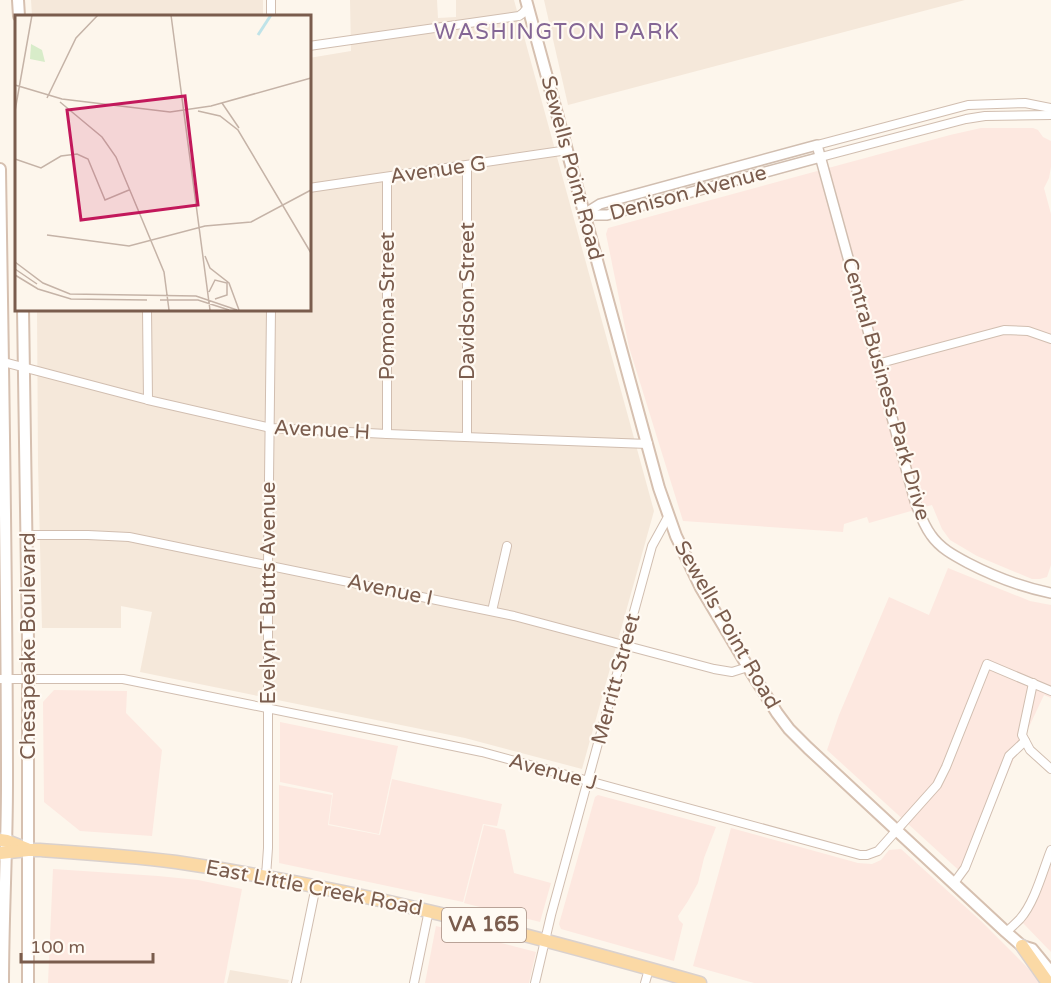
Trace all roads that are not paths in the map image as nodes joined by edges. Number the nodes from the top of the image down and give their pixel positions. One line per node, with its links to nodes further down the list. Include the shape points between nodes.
1 (527, 4): 2 (street, via 519,16); 6 (main road, Sewells Point Road)
2 (310, 46)
3 (1051, 108): 5 (street, Denison Avenue, via 1025,103 968,105)
4 (1051, 115): 7 (street, Denison Avenue, via 966,119)
5 (817, 145): 7 (street, Central Business Park Drive); 12 (street, Denison Avenue, via 600,204)
6 (567, 150): 8 (street, Avenue G); 12 (main road, Sewells Point Road)
7 (821, 157): 12 (street, Denison Avenue, via 607,215); 18 (street, Central Business Park Drive)
8 (467, 166): 10 (street, Avenue G); 23 (street, Davidson Street)
9 (0, 169): 17 (main road, Chesapeake Boulevard)
10 (387, 177): 11 (street, Avenue G); 22 (street, Pomona Street)
11 (310, 188)
12 (585, 215): 24 (main road, Sewells Point Road)
13 (23, 310): 19 (main road, Chesapeake Boulevard)
14 (147, 310): 20 (street)
15 (272, 310): 21 (street, Evelyn T Butts Avenue)
16 (1051, 339): 18 (street, via 1028,331 1004,330)
17 (2, 362): 19 (street, Avenue H); 33 (main road, Chesapeake Boulevard)
18 (877, 364): 29 (street, Central Business Park Drive, via 915,501 932,537 984,572 1028,589)
19 (24, 368): 20 (street, Avenue H); 26 (main road, Chesapeake Boulevard)
20 (148, 400): 21 (street, Avenue H)
21 (271, 428): 22 (street, Avenue H); 28 (street, Evelyn T Butts Avenue)
22 (387, 434): 23 (street, Avenue H)
23 (468, 437): 24 (street, Avenue H)
24 (648, 444): 25 (main road, Sewells Point Road)
25 (669, 517): 31 (street, Merritt Street, via 652,546); 32 (main road, Sewells Point Road, via 701,588)
26 (27, 535): 28 (street, Avenue I, via 129,537); 34 (main road, Chesapeake Boulevard)
27 (507, 546): 30 (street)
28 (268, 565): 30 (street, Avenue I); 37 (street, Evelyn T Butts Avenue)
29 (1051, 593)
30 (492, 611): 31 (street, Avenue I)
31 (625, 645): 32 (street, Avenue I, via 732,672); 40 (street, Merritt Street)
32 (748, 668): 41 (main road, Sewells Point Road, via 789,729)
33 (4, 679): 34 (street, Avenue J); 42 (main road, Chesapeake Boulevard)
34 (28, 679): 37 (street, Avenue J, via 123,679); 43 (main road, Chesapeake Boulevard)
35 (1033, 683): 36 (street); 38 (street); 41 (street, Avenue J, via 987,664 937,785)
36 (1051, 691)
37 (267, 708): 40 (street, Avenue J, via 482,752); 45 (street, Evelyn T Butts Avenue)
38 (1025, 741): 39 (street); 46 (street, via 1009,756 965,868)
39 (1051, 769)
40 (588, 781): 41 (street, Avenue J, via 860,855 878,851); 50 (street, Merritt Street)
41 (897, 830): 46 (main road, Sewells Point Road)
42 (3, 847): 43 (main road, East Little Creek Road / VA 165); 54 (main road, Chesapeake Boulevard)
43 (28, 849): 45 (main road, East Little Creek Road / VA 165, via 154,859); 55 (main road, Chesapeake Boulevard)
44 (1051, 850): 49 (street, via 1022,918)
45 (266, 876): 47 (main road, East Little Creek Road / VA 165)
46 (954, 883): 49 (main road, Sewells Point Road)
47 (316, 886): 48 (main road, East Little Creek Road / VA 165); 56 (street)
48 (429, 910): 50 (main road, East Little Creek Road / VA 165); 57 (street)
49 (1006, 932): 51 (main road, Sewells Point Road)
50 (545, 940): 52 (main road, East Little Creek Road / VA 165); 58 (street, Merritt Street)
51 (1022, 946): 53 (main road, Sewells Point Road, via 1032,949); 61 (main road)
52 (649, 969): 59 (street); 60 (main road, East Little Creek Road / VA 165)
53 (1051, 972)
54 (3, 983)
55 (28, 983)
56 (296, 983)
57 (414, 983)
58 (535, 983)
59 (645, 983)
60 (700, 983)
61 (1048, 983)

